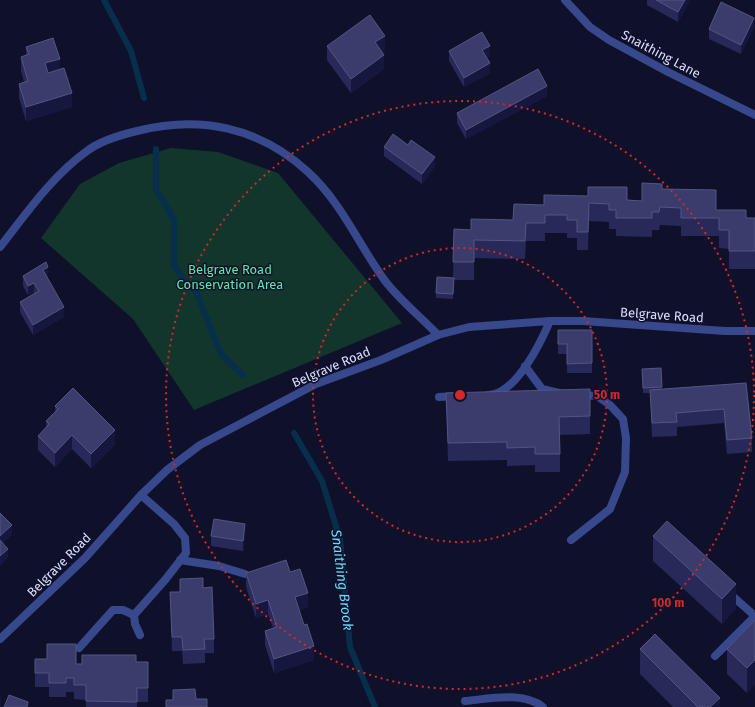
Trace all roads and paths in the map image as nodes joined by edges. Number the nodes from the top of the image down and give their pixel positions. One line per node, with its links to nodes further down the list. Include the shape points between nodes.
1 (565, 0): 2 (street, Snaithing Lane, via 590,27 609,40)
2 (755, 115)
3 (0, 247): 6 (street, via 67,167 88,150 122,134 162,124 222,126 278,149 308,172 331,197 383,279)
4 (550, 321): 5 (street, Belgrave Road); 6 (street, Belgrave Road, via 469,327); 7 (street, via 539,345)
5 (755, 331)
6 (438, 334): 11 (street, Belgrave Road, via 381,360 316,384 246,420 200,445 167,470)
7 (525, 366): 8 (street, via 512,383 495,395); 12 (street, via 542,389 597,396 610,404 623,419 626,438 625,472 610,509)
8 (481, 395)
9 (467, 396): 10 (street)
10 (439, 397)
11 (141, 495): 13 (street, via 186,538 186,553); 19 (street, Belgrave Road, via 85,558)
12 (571, 540)
13 (180, 560): 14 (street, via 218,566); 16 (street)
14 (245, 574)
15 (720, 584): 17 (street)
16 (134, 615): 18 (street); 20 (street, via 122,610 113,610)
17 (755, 616): 21 (street)
18 (140, 635)
19 (0, 639)
20 (79, 648)
21 (715, 656)
22 (465, 701): 23 (street, via 502,698 529,700)
23 (543, 707)

